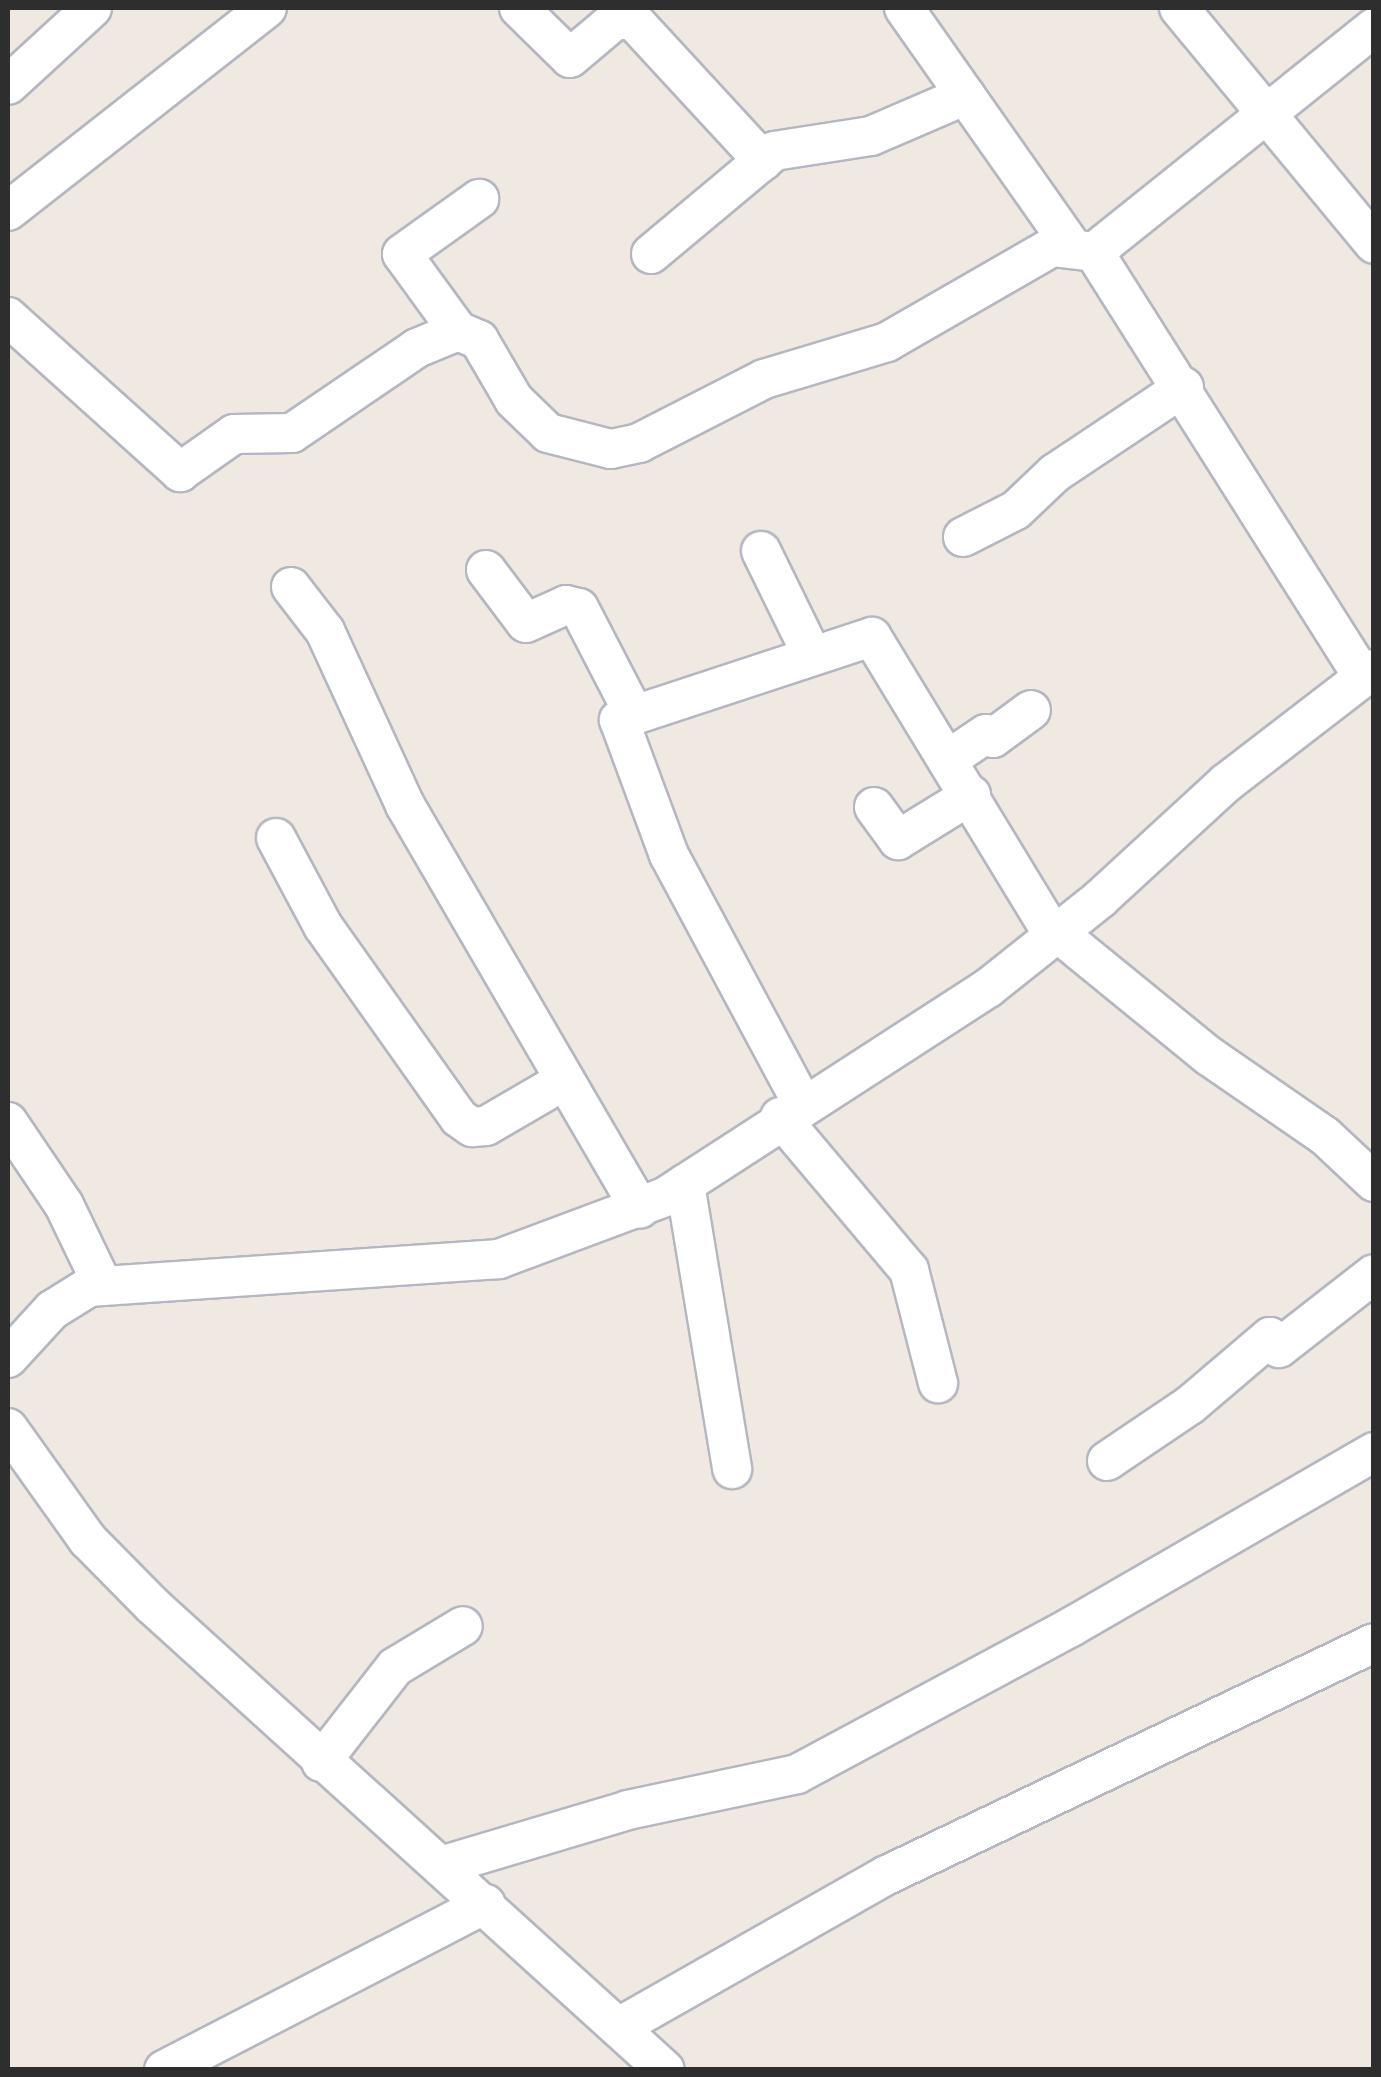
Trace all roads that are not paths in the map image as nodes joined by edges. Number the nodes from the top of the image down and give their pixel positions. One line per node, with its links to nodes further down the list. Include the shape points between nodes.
1 (92, 8): 7 (street)
2 (267, 8): 12 (street)
3 (518, 8): 10 (street, via 570,58 623,15 633,20)
4 (904, 8): 8 (street)
5 (1179, 8): 9 (street)
6 (1374, 28): 9 (street)
7 (8, 85)
8 (966, 95): 10 (street, via 871,136 826,147 786,145); 14 (street)
9 (1265, 116): 13 (street); 14 (street)
10 (763, 160): 15 (street)
11 (479, 199): 17 (street, via 402,254)
12 (8, 212)
13 (1374, 244)
14 (1083, 250): 17 (street, via 1042,251 887,342 764,379 624,448 595,449 548,434 514,400 479,340); 18 (street)
15 (652, 254)
16 (8, 317): 17 (street, via 180,472 234,434 292,433 417,348)
17 (458, 332)
18 (1184, 386): 19 (street, via 1055,473 1016,510); 24 (street)
19 (962, 537)
20 (761, 551): 23 (street)
21 (486, 570): 26 (street, via 526,623 566,605 579,608)
22 (291, 587): 32 (street, via 325,631 405,805)
23 (812, 655): 26 (street); 27 (street, via 860,638 876,640)
24 (1368, 673): 31 (street, via 1226,783)
25 (1031, 710): 27 (street)
26 (634, 714): 33 (street, via 619,720 670,855)
27 (947, 760): 28 (street)
28 (971, 795): 29 (street, via 898,840); 31 (street)
29 (874, 808)
30 (276, 838): 32 (street, via 323,926 459,1118 486,1126)
31 (1056, 934): 33 (street, via 916,1037); 35 (street, via 1209,1056 1326,1136)
32 (565, 1080): 37 (street)
33 (791, 1110): 36 (street); 41 (street, via 909,1270)
34 (8, 1122): 39 (street, via 64,1204)
35 (1374, 1182)
36 (685, 1184): 37 (street); 45 (street)
37 (640, 1208): 39 (street, via 498,1259)
38 (1374, 1274): 44 (street, via 1280,1348 1270,1337 1190,1405)
39 (104, 1286): 40 (street, via 70,1297)
40 (8, 1358)
41 (938, 1383)
42 (8, 1428): 48 (street, via 116,1569)
43 (1374, 1452): 49 (street, via 1071,1627 797,1774 628,1810)
44 (1108, 1461)
45 (732, 1470)
46 (463, 1626): 48 (street, via 395,1668)
47 (1374, 1644): 51 (street, via 887,1875)
48 (321, 1762): 49 (street)
49 (444, 1865): 50 (street)
50 (486, 1904): 51 (street); 52 (street)
51 (619, 2027): 53 (street)
52 (164, 2070)
53 (664, 2070)

